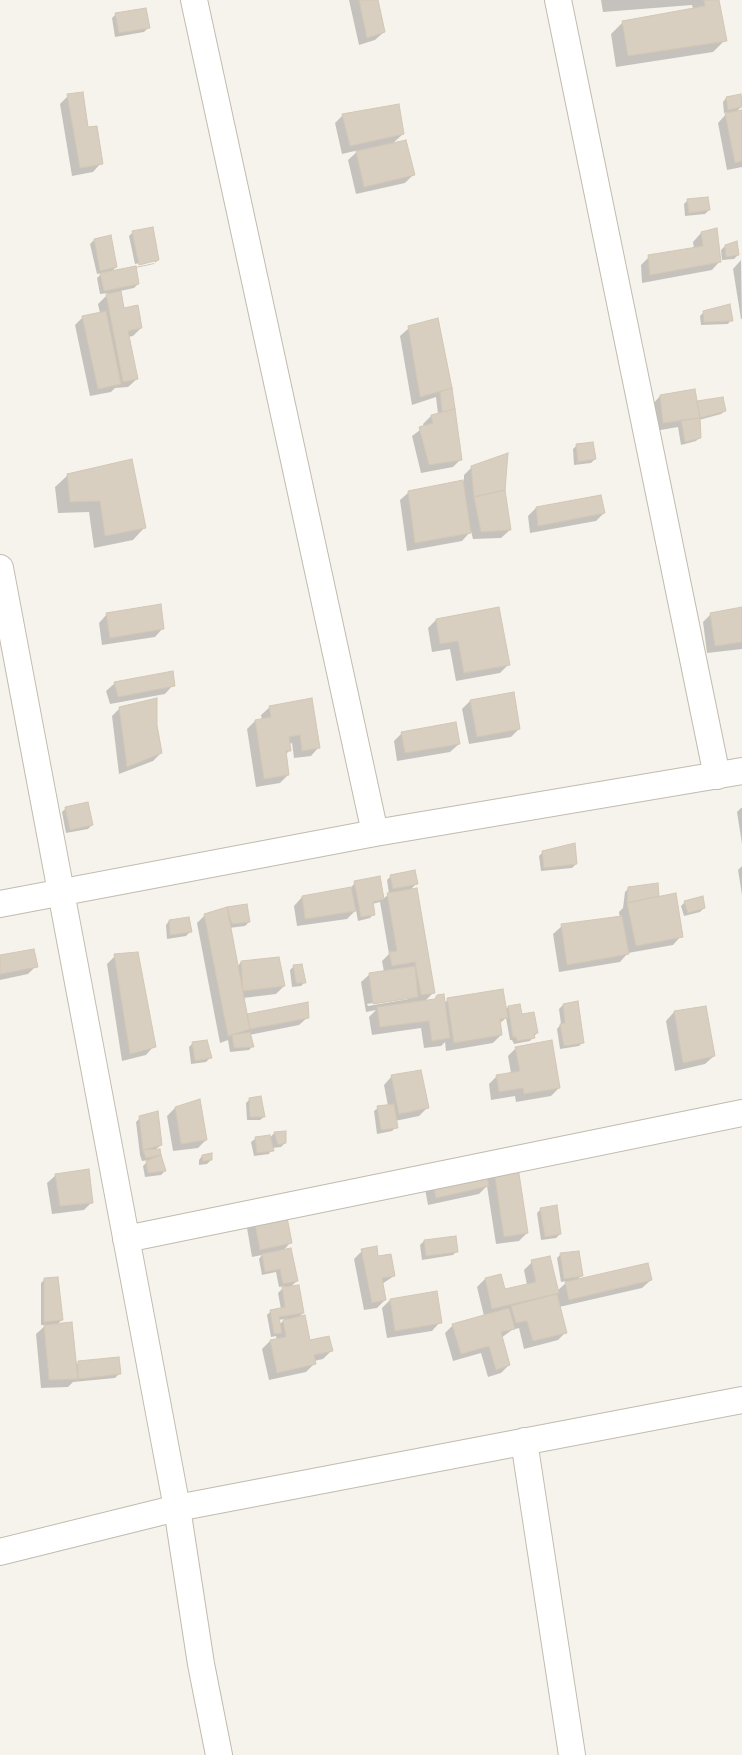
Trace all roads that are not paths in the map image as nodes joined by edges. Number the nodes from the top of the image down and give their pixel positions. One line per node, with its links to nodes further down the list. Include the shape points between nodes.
1 (194, 0): 5 (street)
2 (558, 0): 4 (street)
3 (0, 568): 6 (street)
4 (730, 774): 5 (street)
5 (375, 833): 6 (street)
6 (61, 892): 7 (street); 9 (street)
7 (0, 904)
8 (742, 1113): 9 (street)
9 (126, 1239): 12 (street)
10 (742, 1400): 11 (street)
11 (524, 1441): 12 (street); 15 (street)
12 (177, 1508): 13 (street); 14 (street)
13 (0, 1552)
14 (219, 1755)
15 (572, 1755)

